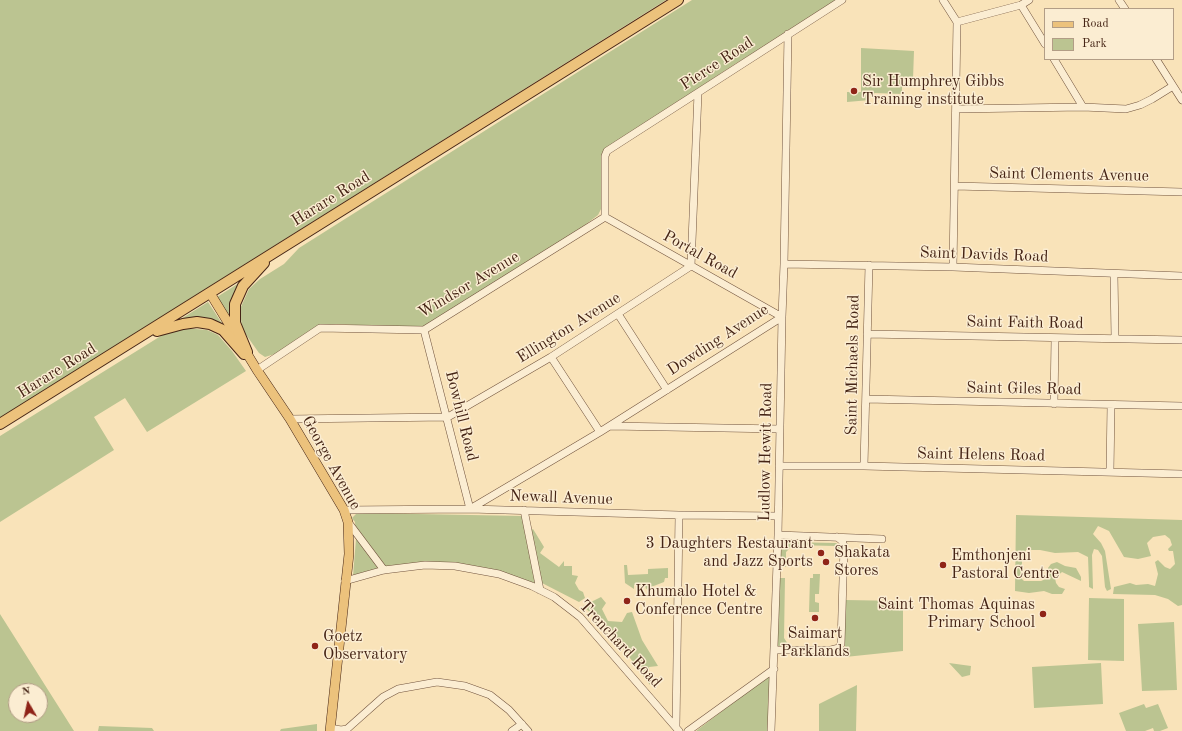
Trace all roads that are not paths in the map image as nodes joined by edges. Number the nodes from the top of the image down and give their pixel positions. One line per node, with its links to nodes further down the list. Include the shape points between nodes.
1 (678, 0): 19 (highway, Harare Road)
2 (842, 0): 7 (street, Pierce Road)
3 (943, 0): 6 (street)
4 (1029, 0): 5 (street)
5 (1021, 5): 6 (street); 8 (street)
6 (957, 22): 15 (street)
7 (788, 34): 12 (street, Pierce Road); 20 (street, Dowding Avenue)
8 (1044, 42)
9 (1055, 60): 14 (street)
10 (1157, 60): 11 (street)
11 (1173, 86): 13 (street); 14 (street, via 1152,100 1133,108)
12 (698, 93): 18 (street, Pierce Road, via 607,151); 22 (street)
13 (1182, 100)
14 (1083, 107): 15 (street)
15 (956, 109): 16 (street)
16 (955, 186): 17 (street, Saint Clements Avenue); 23 (street)
17 (1182, 192)
18 (605, 217): 22 (street, Portal Road); 29 (street, Windsor Avenue)
19 (274, 252): 26 (highway, Harare Road); 35 (highway, via 243,286 235,304 234,323)
20 (784, 264): 21 (street, Saint Davids Road); 28 (street, Dowding Avenue)
21 (869, 265): 23 (street, Saint Davids Road); 30 (street, Saint Michaels Road)
22 (691, 266): 27 (street, Ellington Avenue); 28 (street, Portal Road)
23 (953, 267): 24 (street, Saint Davids Road)
24 (1114, 274): 25 (street, Saint Davids Road); 32 (street)
25 (1182, 276)
26 (208, 295): 31 (highway, Harare Road); 35 (main road, George Avenue)
27 (618, 314): 36 (street, Ellington Avenue); 38 (street)
28 (782, 317): 38 (street, Dowding Avenue); 47 (street, Ludlow Hewit Road)
29 (424, 330): 37 (street, Windsor Avenue, via 320,328); 43 (street, Bowhill Road)
30 (867, 334): 33 (street, Saint Faith Road); 39 (street, Saint Michaels Road)
31 (140, 337): 35 (highway, via 197,322 223,330); 45 (highway, Harare Road)
32 (1115, 338): 33 (street, Saint Faith Road); 34 (street, Saint Faith Road)
33 (1055, 339): 40 (street)
34 (1182, 340)
35 (245, 353): 37 (main road, George Avenue)
36 (551, 357): 43 (street, Ellington Avenue); 48 (street)
37 (255, 367): 44 (main road, George Avenue)
38 (667, 390): 46 (street, Dowding Avenue)
39 (866, 399): 40 (street, Saint Giles Road); 50 (street, Saint Michaels Road)
40 (1054, 404): 41 (street, Saint Giles Road)
41 (1111, 405): 42 (street, Saint Giles Road); 51 (street)
42 (1182, 406)
43 (448, 417): 44 (street, Ellington Avenue); 53 (street, Bowhill Road)
44 (290, 419): 54 (main road, George Avenue)
45 (0, 424)
46 (609, 426): 47 (street); 48 (street, Dowding Avenue)
47 (780, 429): 49 (street, Ludlow Hewit Road)
48 (600, 432): 53 (street, Dowding Avenue)
49 (779, 466): 50 (street, Saint Helens Road); 57 (street, Ludlow Hewit Road)
50 (864, 466): 51 (street, Saint Helens Road)
51 (1110, 472): 52 (street, Saint Helens Road)
52 (1182, 474)
53 (470, 509): 54 (street, Newall Avenue); 55 (street, Newall Avenue)
54 (344, 510): 58 (main road, George Avenue)
55 (524, 510): 56 (street, Newall Avenue); 64 (street)
56 (678, 516): 57 (street, Newall Avenue); 68 (street)
57 (778, 516): 59 (street, Ludlow Hewit Road)
58 (348, 522): 62 (street); 63 (main road, George Avenue, via 349,554)
59 (778, 535): 60 (street); 65 (street, Ludlow Hewit Road)
60 (837, 537): 61 (street); 65 (street, via 844,546 841,644 831,650)
61 (882, 539)
62 (384, 570): 63 (street, Trenchard Road); 64 (street, Trenchard Road, via 405,566 455,566 499,574)
63 (345, 581): 69 (main road, George Avenue)
64 (540, 590): 68 (street, Trenchard Road, via 554,597 580,617)
65 (775, 650): 66 (street, Ludlow Hewit Road)
66 (774, 669): 72 (street); 73 (street, Ludlow Hewit Road)
67 (522, 724): 69 (street, via 498,701 480,690 437,682 398,689 383,697 347,729); 70 (street); 71 (street)
68 (677, 729)
69 (330, 730)
70 (512, 731)
71 (528, 731)
72 (688, 731)
73 (771, 731)

